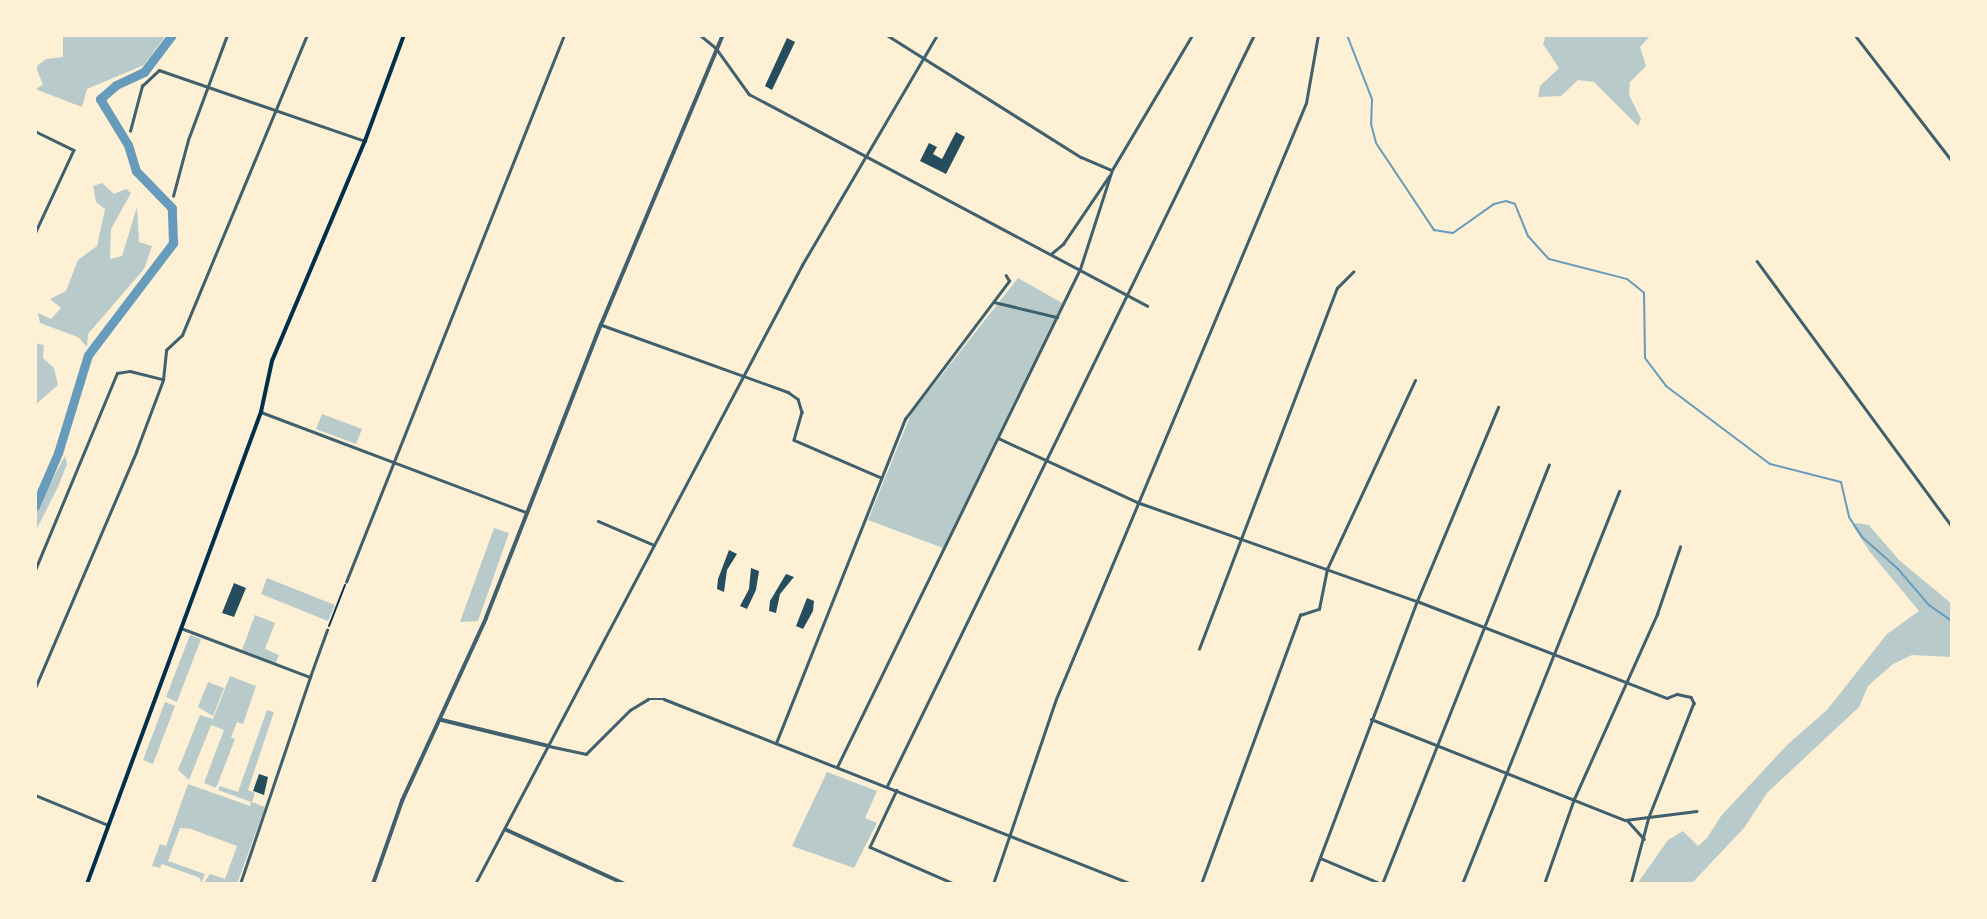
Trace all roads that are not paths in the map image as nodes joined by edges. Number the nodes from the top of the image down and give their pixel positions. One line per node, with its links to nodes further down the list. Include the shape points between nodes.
1 (227, 35): 15 (street)
2 (307, 35): 16 (street)
3 (404, 35): 19 (main road)
4 (564, 35): 42 (street)
5 (700, 35): 13 (street)
6 (723, 35): 13 (street)
7 (887, 35): 14 (street)
8 (937, 35): 14 (street)
9 (1192, 35): 22 (street)
10 (1254, 35): 30 (street)
11 (1318, 35): 46 (street, via 1307,103)
12 (1855, 35): 21 (street)
13 (716, 48): 20 (street, via 748,94); 34 (street)
14 (922, 57): 20 (street); 22 (street, via 1081,157)
15 (208, 88): 16 (street); 18 (street, via 165,72 152,72 142,86); 23 (street)
16 (275, 110): 19 (street); 36 (street, via 181,335 166,350)
17 (35, 131): 24 (street, via 74,150)
18 (130, 131)
19 (365, 141): 39 (main road, via 272,361)
20 (866, 157): 25 (street); 35 (street)
21 (1952, 161)
22 (1112, 170): 25 (street, via 1063,244); 27 (street)
23 (173, 195)
24 (35, 234)
25 (1051, 254): 27 (street)
26 (1757, 261): 49 (street)
27 (1080, 269): 30 (street); 33 (street)
28 (1353, 272): 50 (street, via 1337,288)
29 (1006, 276): 31 (street, via 1009,281)
30 (1125, 294): 32 (street); 41 (street)
31 (994, 302): 33 (street); 44 (street, via 916,400)
32 (1147, 306)
33 (1057, 317): 40 (street)
34 (601, 325): 35 (street); 47 (street)
35 (745, 375): 44 (street, via 798,400 802,412 794,440); 51 (street)
36 (163, 380): 54 (street, via 130,371 117,373); 64 (street)
37 (1415, 380): 53 (street)
38 (1498, 407): 56 (street)
39 (261, 412): 42 (street); 57 (main road)
40 (998, 438): 41 (street); 70 (street)
41 (1044, 460): 46 (street); 72 (street)
42 (395, 462): 47 (street); 55 (street)
43 (1549, 465): 58 (street)
44 (880, 477): 67 (street)
45 (1619, 491): 61 (street)
46 (1137, 502): 50 (street); 81 (street, via 1056,699)
47 (526, 512): 66 (street)
48 (598, 521): 51 (street)
49 (1952, 526)
50 (1240, 540): 53 (street); 60 (street)
51 (654, 545): 68 (street)
52 (1680, 547): 63 (street, via 1657,614)
53 (1327, 569): 56 (street); 92 (street, via 1319,609 1300,615)
54 (35, 570)
55 (346, 582)
56 (1417, 601): 58 (street); 65 (street)
57 (181, 628): 62 (street); 79 (main road)
58 (1484, 628): 61 (street); 69 (street)
59 (327, 630): 62 (street)
60 (1199, 649)
61 (1553, 655): 63 (street); 71 (street)
62 (310, 677): 85 (street)
63 (1624, 681): 75 (street); 77 (street, via 1667,698 1688,695 1694,703)
64 (35, 688)
65 (1371, 719): 69 (street); 83 (street)
66 (442, 720): 68 (street); 86 (street, via 402,802)
67 (776, 743): 68 (street, via 656,698 630,710 586,754); 70 (street)
68 (549, 746): 80 (street)
69 (1438, 748): 71 (street); 94 (street)
70 (837, 767): 72 (street)
71 (1505, 772): 75 (street); 95 (street)
72 (887, 786): 73 (street)
73 (897, 790): 81 (street); 89 (street, via 870,847)
74 (35, 795): 79 (street)
75 (1574, 799): 78 (street); 96 (street)
76 (1696, 811): 77 (street)
77 (1649, 817): 78 (street); 82 (street)
78 (1625, 820): 82 (street, via 1635,824)
79 (108, 825): 84 (main road)
80 (507, 830): 87 (street); 88 (street)
81 (1011, 834): 90 (street); 91 (street)
82 (1644, 839): 97 (street)
83 (1321, 859): 93 (street); 94 (street)
84 (87, 884)
85 (240, 884)
86 (373, 884)
87 (475, 884)
88 (625, 884)
89 (955, 884)
90 (993, 884)
91 (1132, 884)
92 (1200, 884)
93 (1310, 884)
94 (1383, 884)
95 (1462, 884)
96 (1544, 884)
97 (1631, 884)

